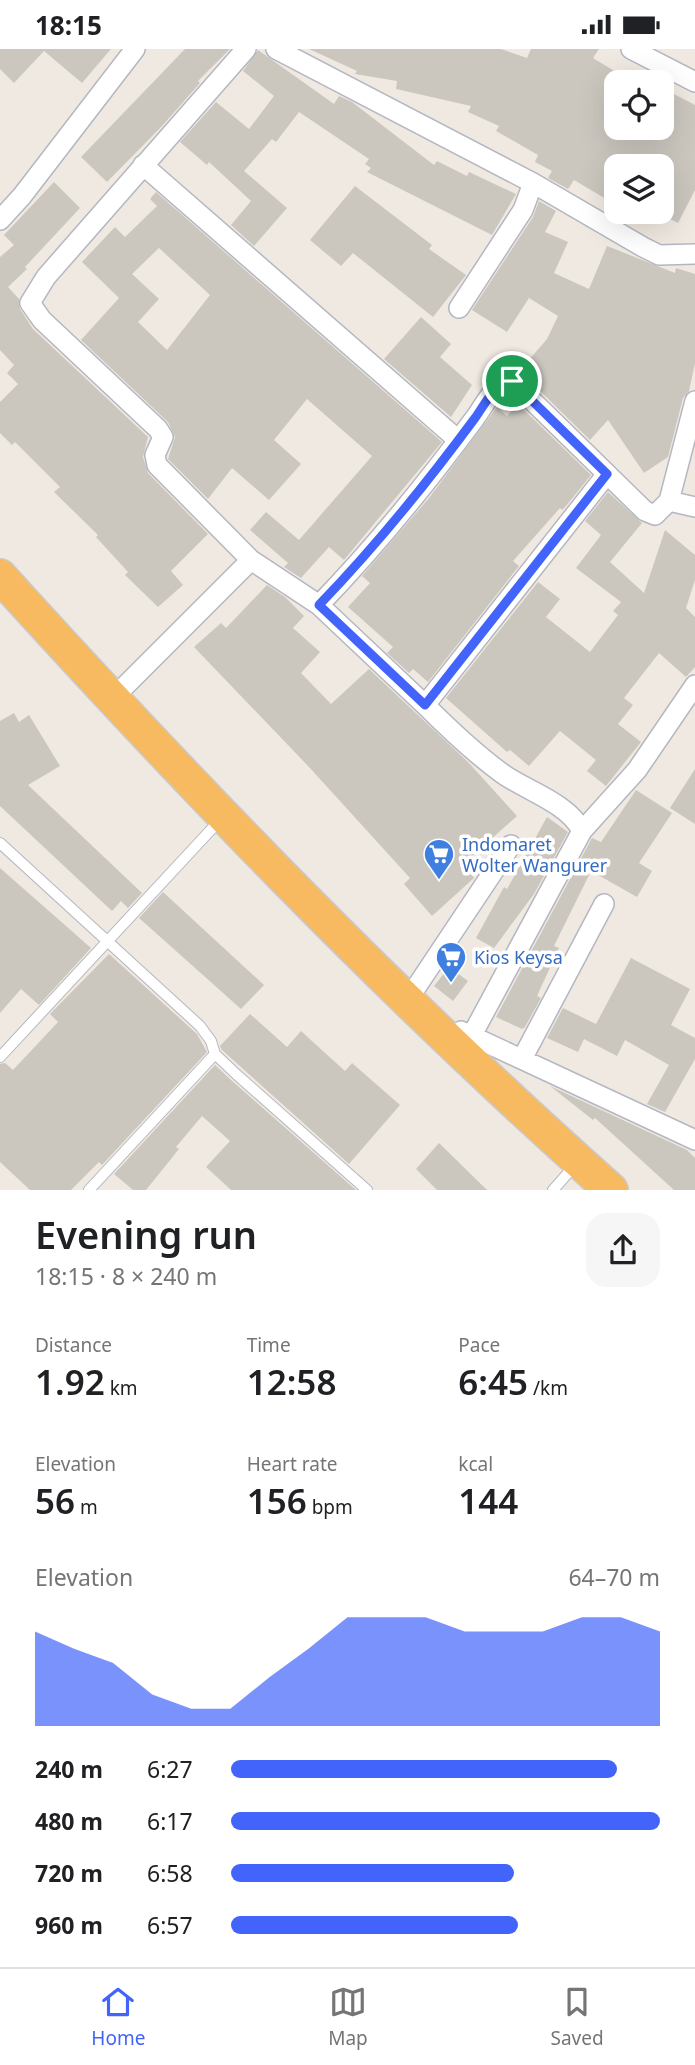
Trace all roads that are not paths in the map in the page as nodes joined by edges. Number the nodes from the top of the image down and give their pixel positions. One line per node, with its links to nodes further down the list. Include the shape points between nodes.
1 (135, 49): 8 (street)
2 (246, 49): 6 (street)
3 (276, 49): 7 (street)
4 (631, 49): 5 (street)
5 (695, 82)
6 (143, 165): 12 (street); 16 (street, via 46,277 30,303 42,320 158,429 163,437 155,455 157,464)
7 (533, 183): 9 (street, via 659,255); 10 (street, via 523,210)
8 (0, 220)
9 (695, 254)
10 (459, 308)
11 (695, 401): 14 (street)
12 (458, 440): 13 (street, via 499,385 512,381); 18 (street)
13 (607, 474): 14 (street, via 650,514 660,512); 21 (street)
14 (668, 501): 15 (street)
15 (695, 507)
16 (251, 560): 18 (street); 20 (street)
17 (0, 576): 20 (highway)
18 (319, 605): 21 (street)
19 (695, 685): 23 (street, via 637,770)
20 (113, 698): 22 (highway)
21 (425, 705): 23 (street, via 459,740 505,776 572,817)
22 (225, 815): 27 (lane); 28 (highway)
23 (582, 831): 29 (street)
24 (0, 843): 27 (lane)
25 (511, 845): 28 (street)
26 (604, 904): 32 (street)
27 (107, 941): 30 (lane, via 200,1026); 31 (lane)
28 (412, 1007): 29 (street); 34 (highway)
29 (472, 1035): 32 (street)
30 (215, 1054): 35 (lane); 36 (lane)
31 (0, 1058)
32 (522, 1059): 33 (street)
33 (695, 1140)
34 (579, 1161): 37 (lane); 38 (highway)
35 (89, 1190)
36 (367, 1190)
37 (553, 1190)
38 (611, 1190)

